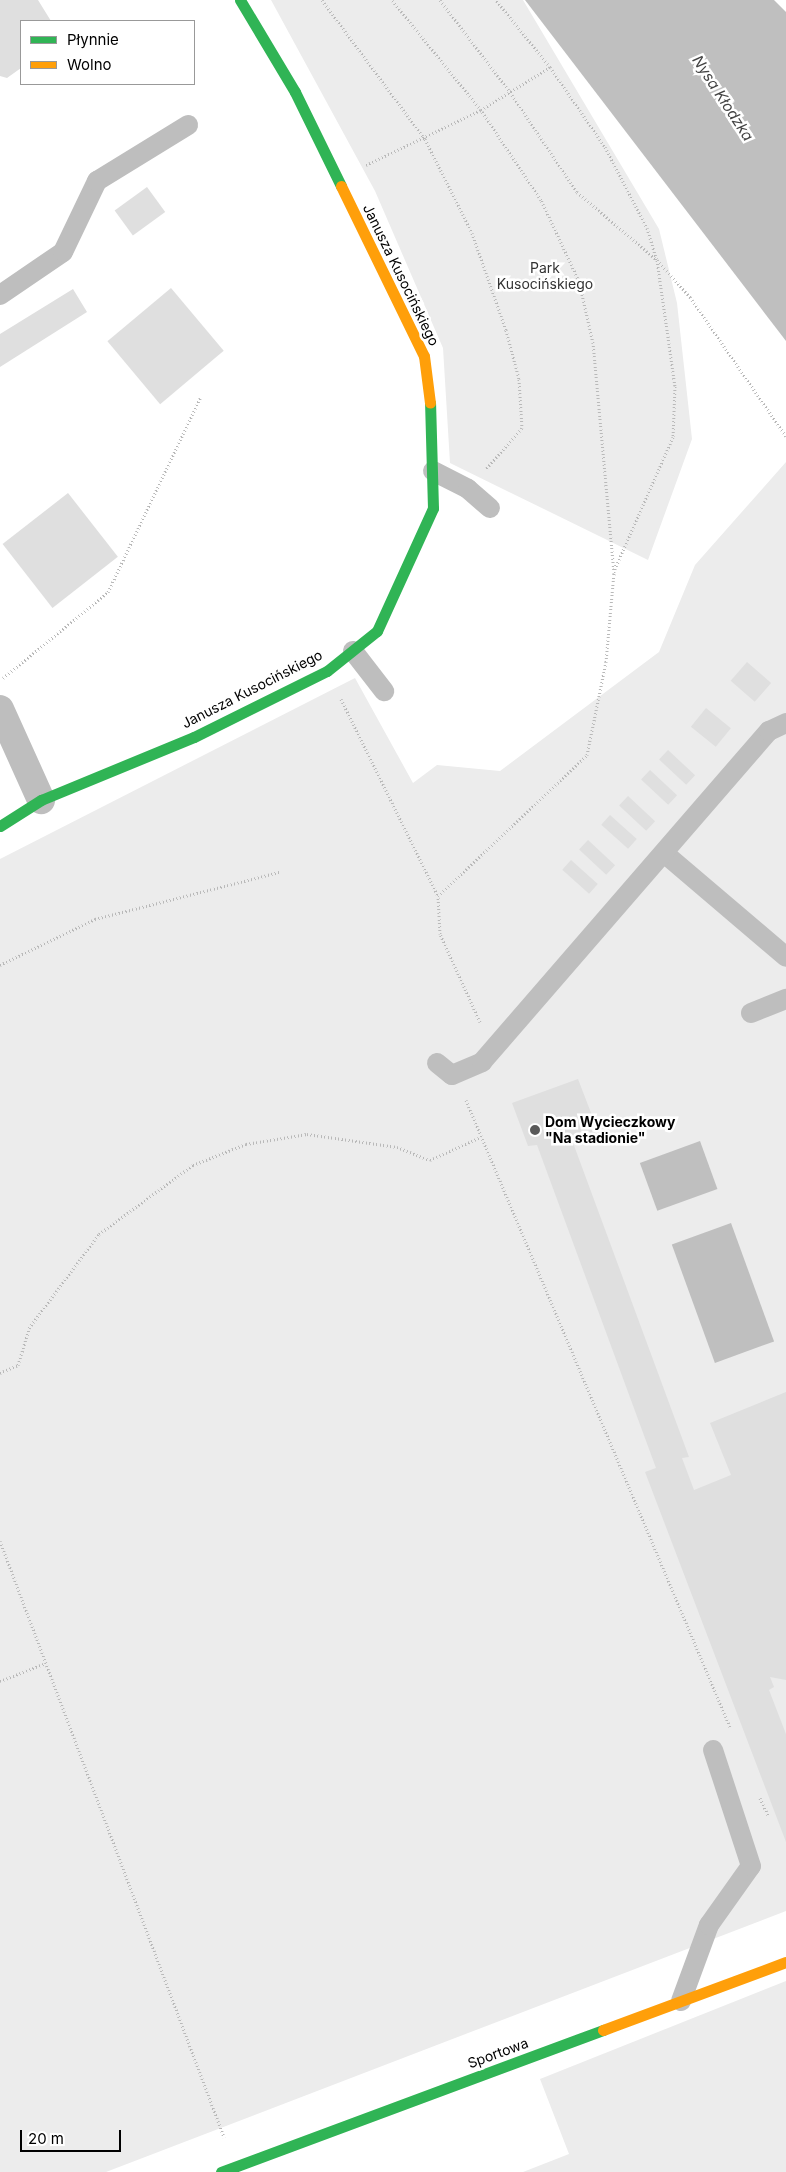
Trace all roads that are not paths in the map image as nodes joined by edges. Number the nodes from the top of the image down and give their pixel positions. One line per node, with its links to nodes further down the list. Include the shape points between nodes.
1 (240, 0): 4 (street, Janusza Kusocińskiego, via 295,92 424,356 434,430)
2 (188, 125): 3 (lane, via 97,181 63,252)
3 (0, 295)
4 (433, 471): 5 (lane, via 468,489); 6 (street, Janusza Kusocińskiego, via 433,508 406,573 377,631)
5 (490, 508)
6 (353, 650): 7 (lane); 10 (street, Janusza Kusocińskiego, via 327,671 194,737)
7 (384, 691)
8 (0, 709): 10 (street)
9 (786, 723): 12 (lane, via 769,731)
10 (41, 800): 11 (street, Janusza Kusocińskiego)
11 (0, 826)
12 (664, 853): 13 (lane); 16 (lane, via 482,1062 452,1075)
13 (786, 957)
14 (786, 999): 15 (lane)
15 (751, 1012)
16 (437, 1063)
17 (713, 1750): 19 (lane, via 751,1866 709,1925)
18 (786, 1962): 19 (street, Sportowa)
19 (681, 2001): 20 (street, Sportowa)
20 (221, 2172)

